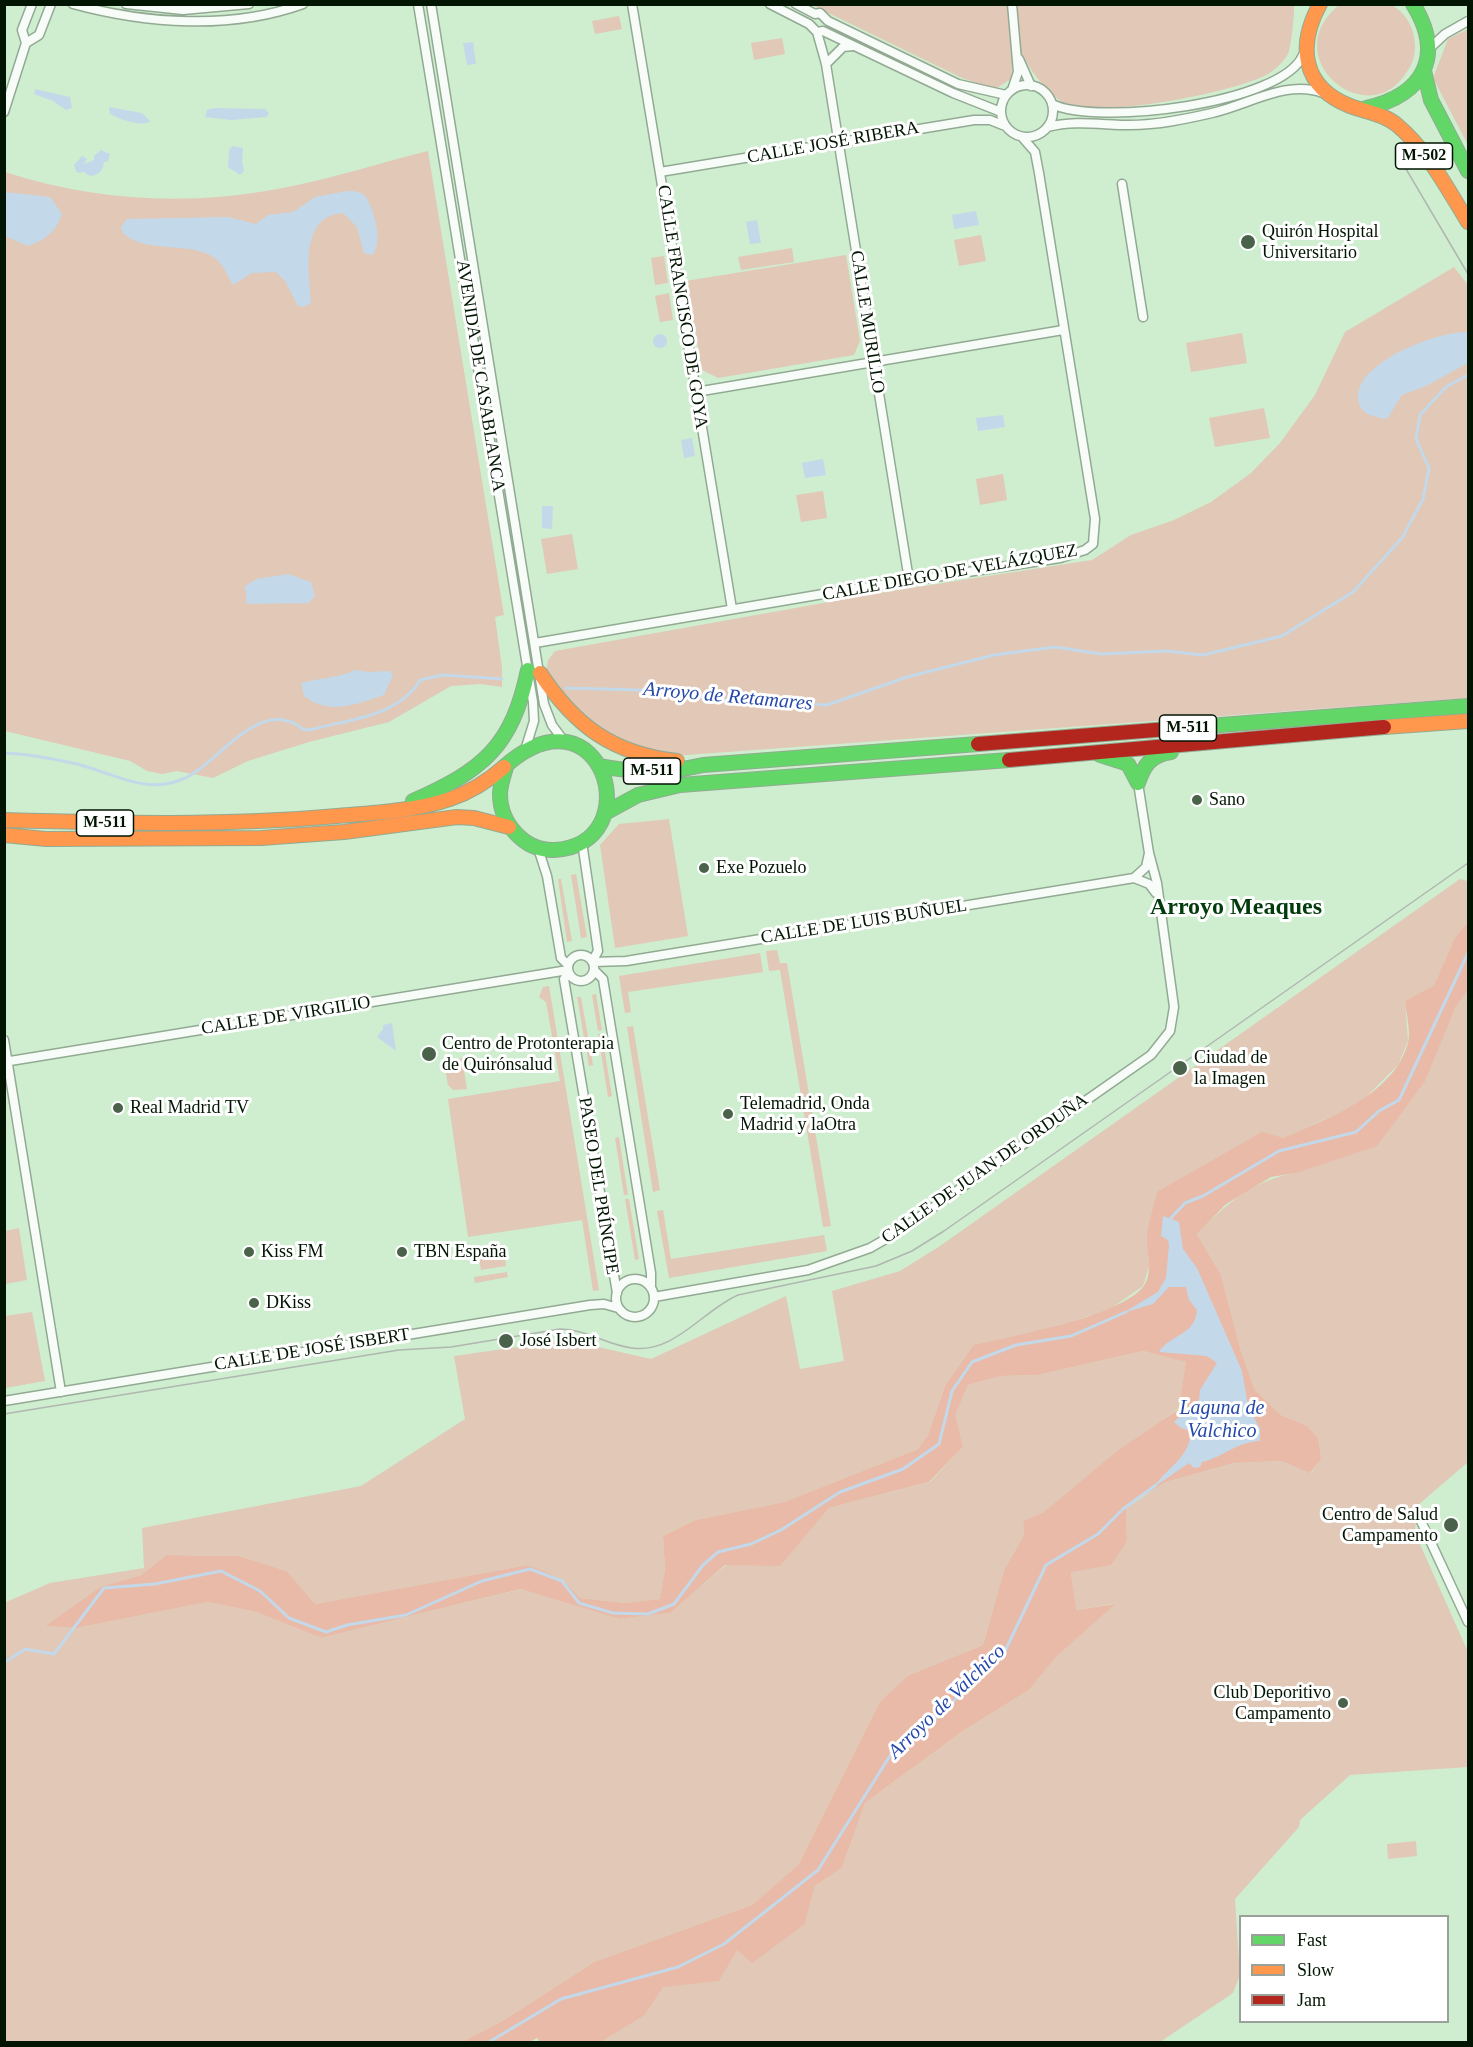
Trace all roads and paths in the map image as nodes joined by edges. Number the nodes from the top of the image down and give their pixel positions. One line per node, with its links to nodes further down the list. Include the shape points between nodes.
1 (32, 4): 21 (street, via 22,30)
2 (51, 4): 21 (street, via 39,34)
3 (73, 4): 6 (street, via 125,16 179,21 244,18)
4 (126, 4): 5 (street, via 183,10)
5 (249, 4)
6 (303, 4)
7 (418, 4): 50 (street, AVENIDA DE CASABLANCA)
8 (431, 4): 49 (street, AVENIDA DE CASABLANCA)
9 (632, 4): 40 (street, CALLE FRANCISCO DE GOYA)
10 (770, 4): 19 (street)
11 (796, 4): 16 (street)
12 (1012, 4): 25 (street)
13 (1320, 4): 15 (highway)
14 (1413, 4): 23 (highway, M-502, via 1427,29)
15 (1310, 11): 24 (highway)
16 (815, 14): 17 (street); 19 (street)
17 (828, 21): 20 (street); 29 (street, via 958,84)
18 (1468, 21): 23 (street)
19 (810, 24): 20 (street)
20 (820, 31): 22 (street); 26 (street, CALLE MURILLO)
21 (26, 43): 33 (street)
22 (857, 46): 26 (street, via 843,47); 34 (street)
23 (1429, 48): 27 (highway, M-502)
24 (1305, 52): 30 (highway, M-502, via 1312,75); 31 (street, via 1289,73 1270,82 1187,106 1083,113)
25 (1018, 55): 28 (street); 29 (street, via 1018,72)
26 (826, 64): 38 (street, CALLE MURILLO)
27 (1424, 71): 32 (highway, M-502, via 1403,97); 39 (highway, M-502, via 1431,100)
28 (1031, 86): 29 (street); 31 (street, via 1044,92)
29 (1009, 93): 34 (street)
30 (1328, 94): 32 (highway, M-502, via 1346,105); 36 (street, via 1294,87 1237,108 1178,120 1133,125 1061,123)
31 (1052, 104): 36 (street)
32 (1363, 108): 42 (highway, M-502, via 1384,117 1410,138)
33 (4, 112)
34 (1001, 112): 35 (street)
35 (1005, 126): 37 (street); 38 (street, CALLE JOSÉ RIBERA, via 990,120 974,120)
36 (1048, 127): 37 (street, via 1037,135)
37 (1022, 137): 44 (street, CALLE DIEGO DE VELÁZQUEZ, via 1035,152)
38 (838, 143): 40 (street, CALLE JOSÉ RIBERA); 45 (street, CALLE MURILLO)
39 (1468, 171)
40 (660, 172): 46 (street, CALLE FRANCISCO DE GOYA)
41 (1122, 184): 43 (street)
42 (1468, 222)
43 (1143, 317)
44 (1064, 330): 45 (street); 47 (street, CALLE DIEGO DE VELÁZQUEZ, via 1095,519 1094,544 1060,558)
45 (874, 362): 46 (street); 47 (street, CALLE MURILLO)
46 (696, 392): 48 (street, CALLE FRANCISCO DE GOYA)
47 (909, 580): 48 (street, CALLE DIEGO DE VELÁZQUEZ)
48 (732, 609): 49 (street, CALLE DIEGO DE VELÁZQUEZ)
49 (535, 643): 50 (street, AVENIDA DE CASABLANCA)
50 (534, 671): 53 (street, AVENIDA DE CASABLANCA, via 547,717); 55 (street, AVENIDA DE CASABLANCA, via 534,721); 57 (highway, via 570,714 609,743 632,754); 61 (highway, via 511,728 485,760 440,789)
51 (1468, 706): 57 (highway, M-511)
52 (1468, 721): 54 (highway, M-511)
53 (564, 741): 55 (highway, via 544,741); 58 (highway, M-511, via 590,754)
54 (1189, 746): 56 (highway, M-511); 60 (highway, via 1151,756)
55 (526, 747): 59 (highway, M-511)
56 (1098, 753): 60 (highway, via 1124,761 1133,768); 62 (highway, M-511, via 652,788 630,796)
57 (703, 765): 58 (highway, M-511, via 636,771)
58 (600, 766): 62 (highway, M-511, via 607,781)
59 (506, 767): 61 (highway, M-511, via 448,800); 64 (highway, M-511, via 498,797)
60 (1138, 783): 70 (street)
61 (392, 808): 63 (highway, M-511, via 266,823 206,825)
62 (605, 813): 67 (highway, M-511)
63 (4, 820)
64 (509, 827): 66 (highway, M-511, via 474,818 456,818 261,838); 69 (highway, M-511)
65 (4, 835): 66 (highway, M-511)
66 (46, 839): 68 (highway, M-511, via 36,844)
67 (582, 842): 69 (highway, via 553,850); 73 (street, via 598,951)
68 (4, 844)
69 (538, 848): 74 (street, PASEO DEL PRÍNCIPE, via 547,876 561,958)
70 (1149, 853): 71 (street, via 1146,867); 72 (street)
71 (1134, 878): 72 (street, via 1149,884); 73 (street, CALLE DE LUIS BUÑUEL)
72 (1156, 893): 79 (street, CALLE DE JUAN DE ORDUÑA, via 1174,1007 1170,1031 1151,1054 870,1248 808,1270)
73 (593, 964): 74 (street, via 582,954 576,956); 74 (street, via 592,976 580,981); 79 (street, PASEO DEL PRÍNCIPE, via 603,979)
74 (568, 970): 76 (street, CALLE DE VIRGILIO); 80 (street, PASEO DEL PRÍNCIPE, via 564,979)
75 (4, 1040): 76 (street)
76 (6, 1062): 78 (street)
77 (4, 1079): 78 (street)
78 (11, 1090): 82 (street)
79 (652, 1292): 80 (street, via 637,1279 628,1280); 81 (street, via 652,1307 645,1314 626,1315)
80 (616, 1293): 81 (street)
81 (618, 1308): 82 (street, CALLE DE JOSÉ ISBERT, via 590,1305)
82 (61, 1392): 83 (street, CALLE DE JOSÉ ISBERT)
83 (4, 1401)
84 (1420, 1519): 85 (street)
85 (1468, 1622)

